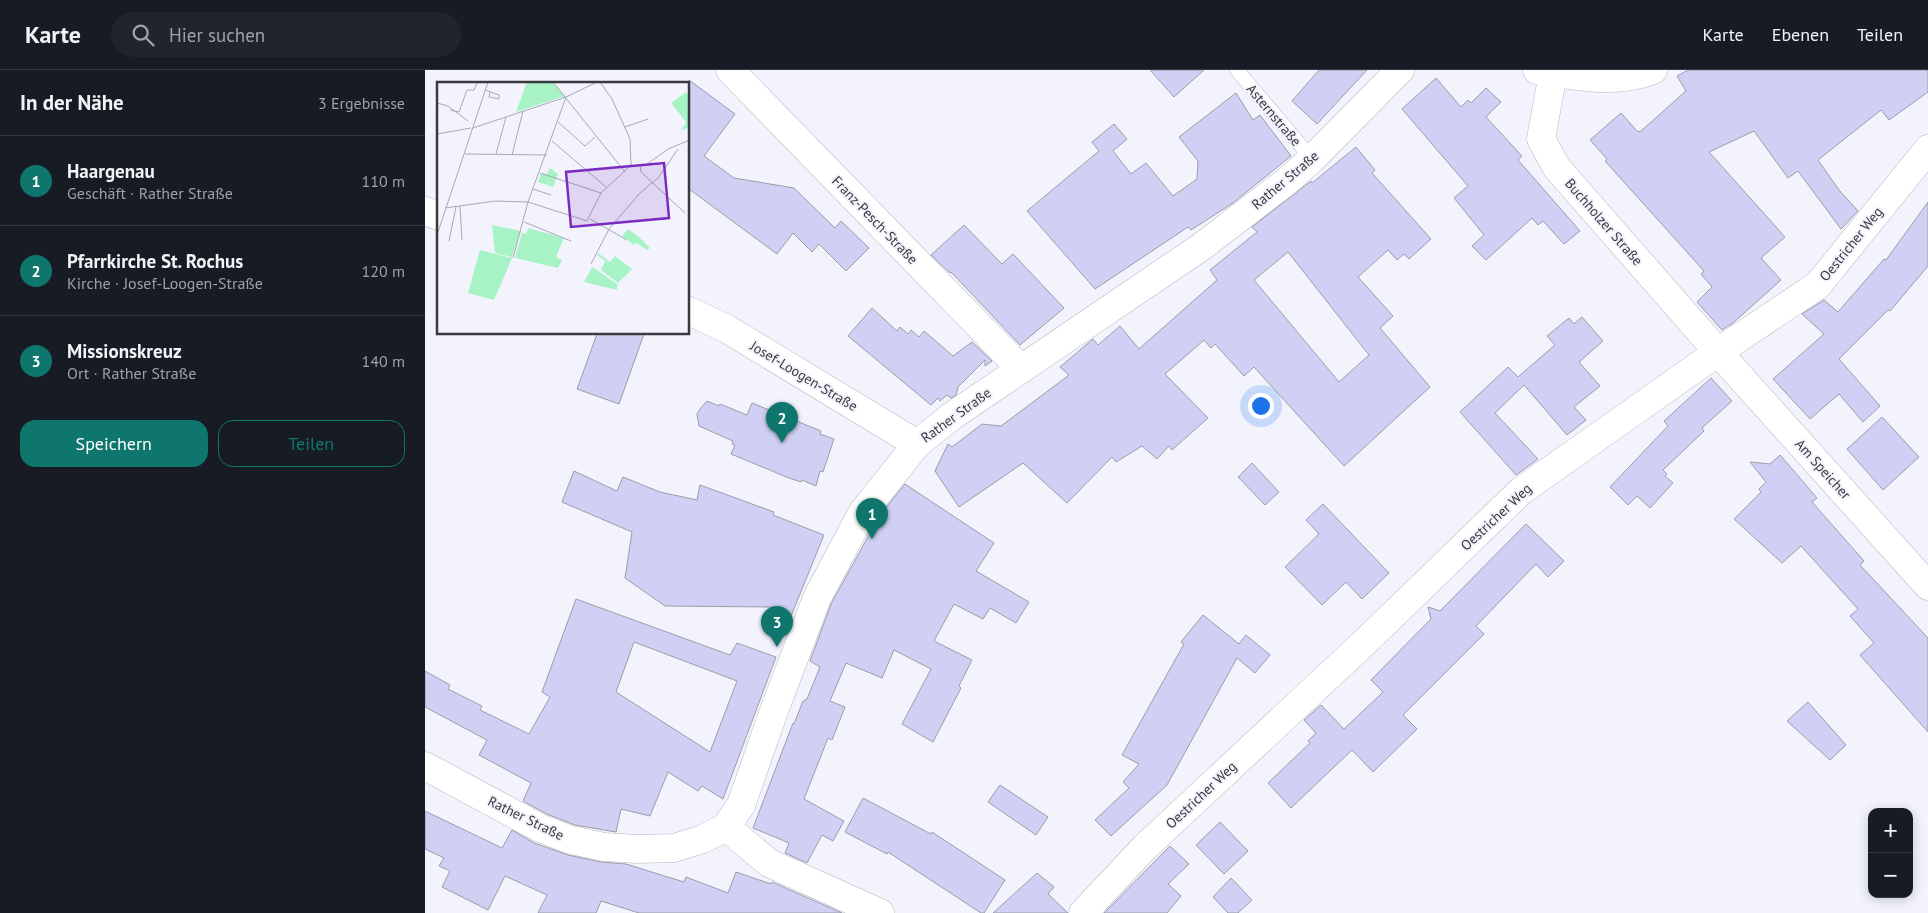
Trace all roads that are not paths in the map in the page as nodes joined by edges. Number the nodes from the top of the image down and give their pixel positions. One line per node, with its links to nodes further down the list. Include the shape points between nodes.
1 (730, 70): 13 (street, Franz-Pesch-Straße)
2 (1237, 70): 8 (lane, Asternstraße)
3 (1400, 70): 8 (street, Rather Straße)
4 (1653, 70): 6 (street, Buchholzer Straße, via 1639,76)
5 (1545, 71): 6 (street, Buchholzer Straße, via 1603,78); 12 (street, Buchholzer Straße, via 1541,139 1557,168)
6 (1621, 74)
7 (1928, 150): 12 (street, Oestricher Weg, via 1817,284)
8 (1313, 160): 13 (street, Rather Straße, via 1201,247)
9 (425, 211): 10 (street)
10 (437, 215)
11 (690, 311): 14 (street, Josef-Loogen-Straße, via 727,329)
12 (1718, 352): 15 (street, Am Speicher); 19 (street, Oestricher Weg, via 1521,491 1367,641 1144,848)
13 (1021, 369): 14 (street, Rather Straße)
14 (917, 444): 17 (street, Rather Straße, via 862,513 817,598 741,805)
15 (1928, 586)
16 (425, 766): 17 (street, Rather Straße, via 540,828 571,840 605,847 674,848 703,839)
17 (726, 827): 18 (street, via 769,863)
18 (880, 913)
19 (1083, 913)

